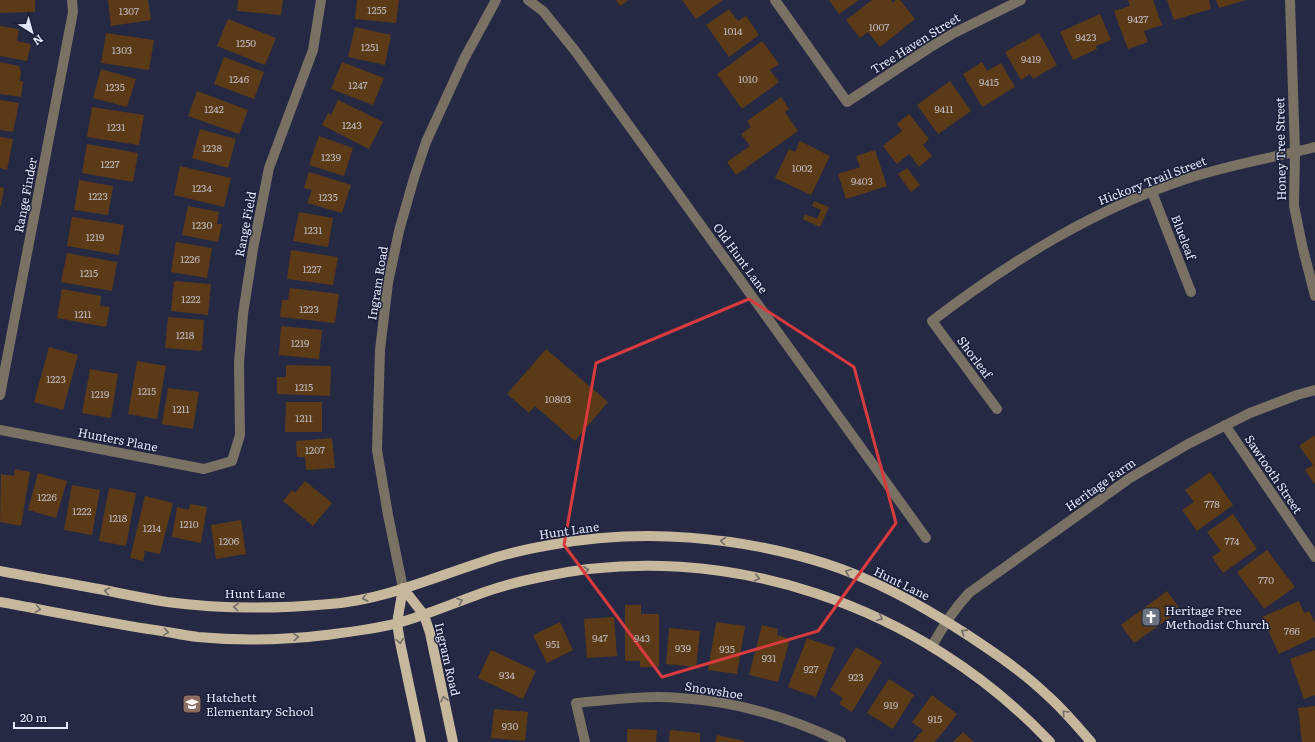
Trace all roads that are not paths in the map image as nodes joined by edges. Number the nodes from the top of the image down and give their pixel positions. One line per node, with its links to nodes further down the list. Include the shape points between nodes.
1 (72, 0): 15 (street, Range Finder, via 73,12)
2 (321, 0): 19 (street, Range Field, via 312,50 269,168 252,249 239,364 240,435)
3 (496, 0): 23 (street, Ingram Road, via 464,59 426,142 399,231 388,283 380,350 377,450)
4 (528, 0): 20 (street, Old Hunt Lane, via 543,11 576,52)
5 (775, 0): 6 (street, Tree Haven Street, via 847,102 954,33)
6 (1021, 0)
7 (1290, 0): 9 (street, Honey Tree Street)
8 (1315, 147): 9 (street, Hickory Trail Street)
9 (1295, 152): 10 (street, Hickory Trail Street, via 1216,170); 12 (street, Honey Tree Street, via 1294,206)
10 (1152, 192): 11 (street, Blueleaf); 13 (street, Hickory Trail Street, via 1113,207 1066,232 995,275)
11 (1190, 292)
12 (1315, 296)
13 (932, 321): 16 (street, Shorleaf)
14 (1315, 390): 17 (street, Heritage Farm, via 1250,413)
15 (0, 396)
16 (997, 409)
17 (1225, 425): 21 (street, Sawtooth Street); 26 (street, Heritage Farm, via 1130,478 969,593)
18 (0, 430): 19 (street, Hunters Plane, via 204,468)
19 (232, 461)
20 (926, 538)
21 (1315, 557)
22 (0, 571): 23 (main road, Hunt Lane, one-way to 22, via 332,604 258,608 168,602)
23 (403, 588): 25 (main road, Ingram Road); 26 (main road, Hunt Lane, one-way to 23, via 915,602 828,564 731,542 672,537 612,538 551,545 485,561); 27 (main road, Ingram Road)
24 (0, 602): 27 (main road, one-way to 27, via 196,636 240,639 325,635)
25 (424, 615): 27 (main road); 28 (main road, one-way to 28, via 484,592 543,576 634,566 682,568 760,578 820,594 882,619); 30 (main road, Ingram Road, one-way to 25)
26 (946, 621): 28 (street, Heritage Farm); 34 (main road, Hunt Lane, one-way to 26, via 1047,694 982,644)
27 (397, 623): 29 (main road, Ingram Road, one-way to 29)
28 (932, 646): 33 (main road, via 990,686)
29 (421, 742)
30 (453, 742)
31 (585, 742): 32 (street, Snowshoe, via 576,703 634,698 680,698 720,702 774,716)
32 (841, 742)
33 (1050, 742)
34 (1091, 742)

